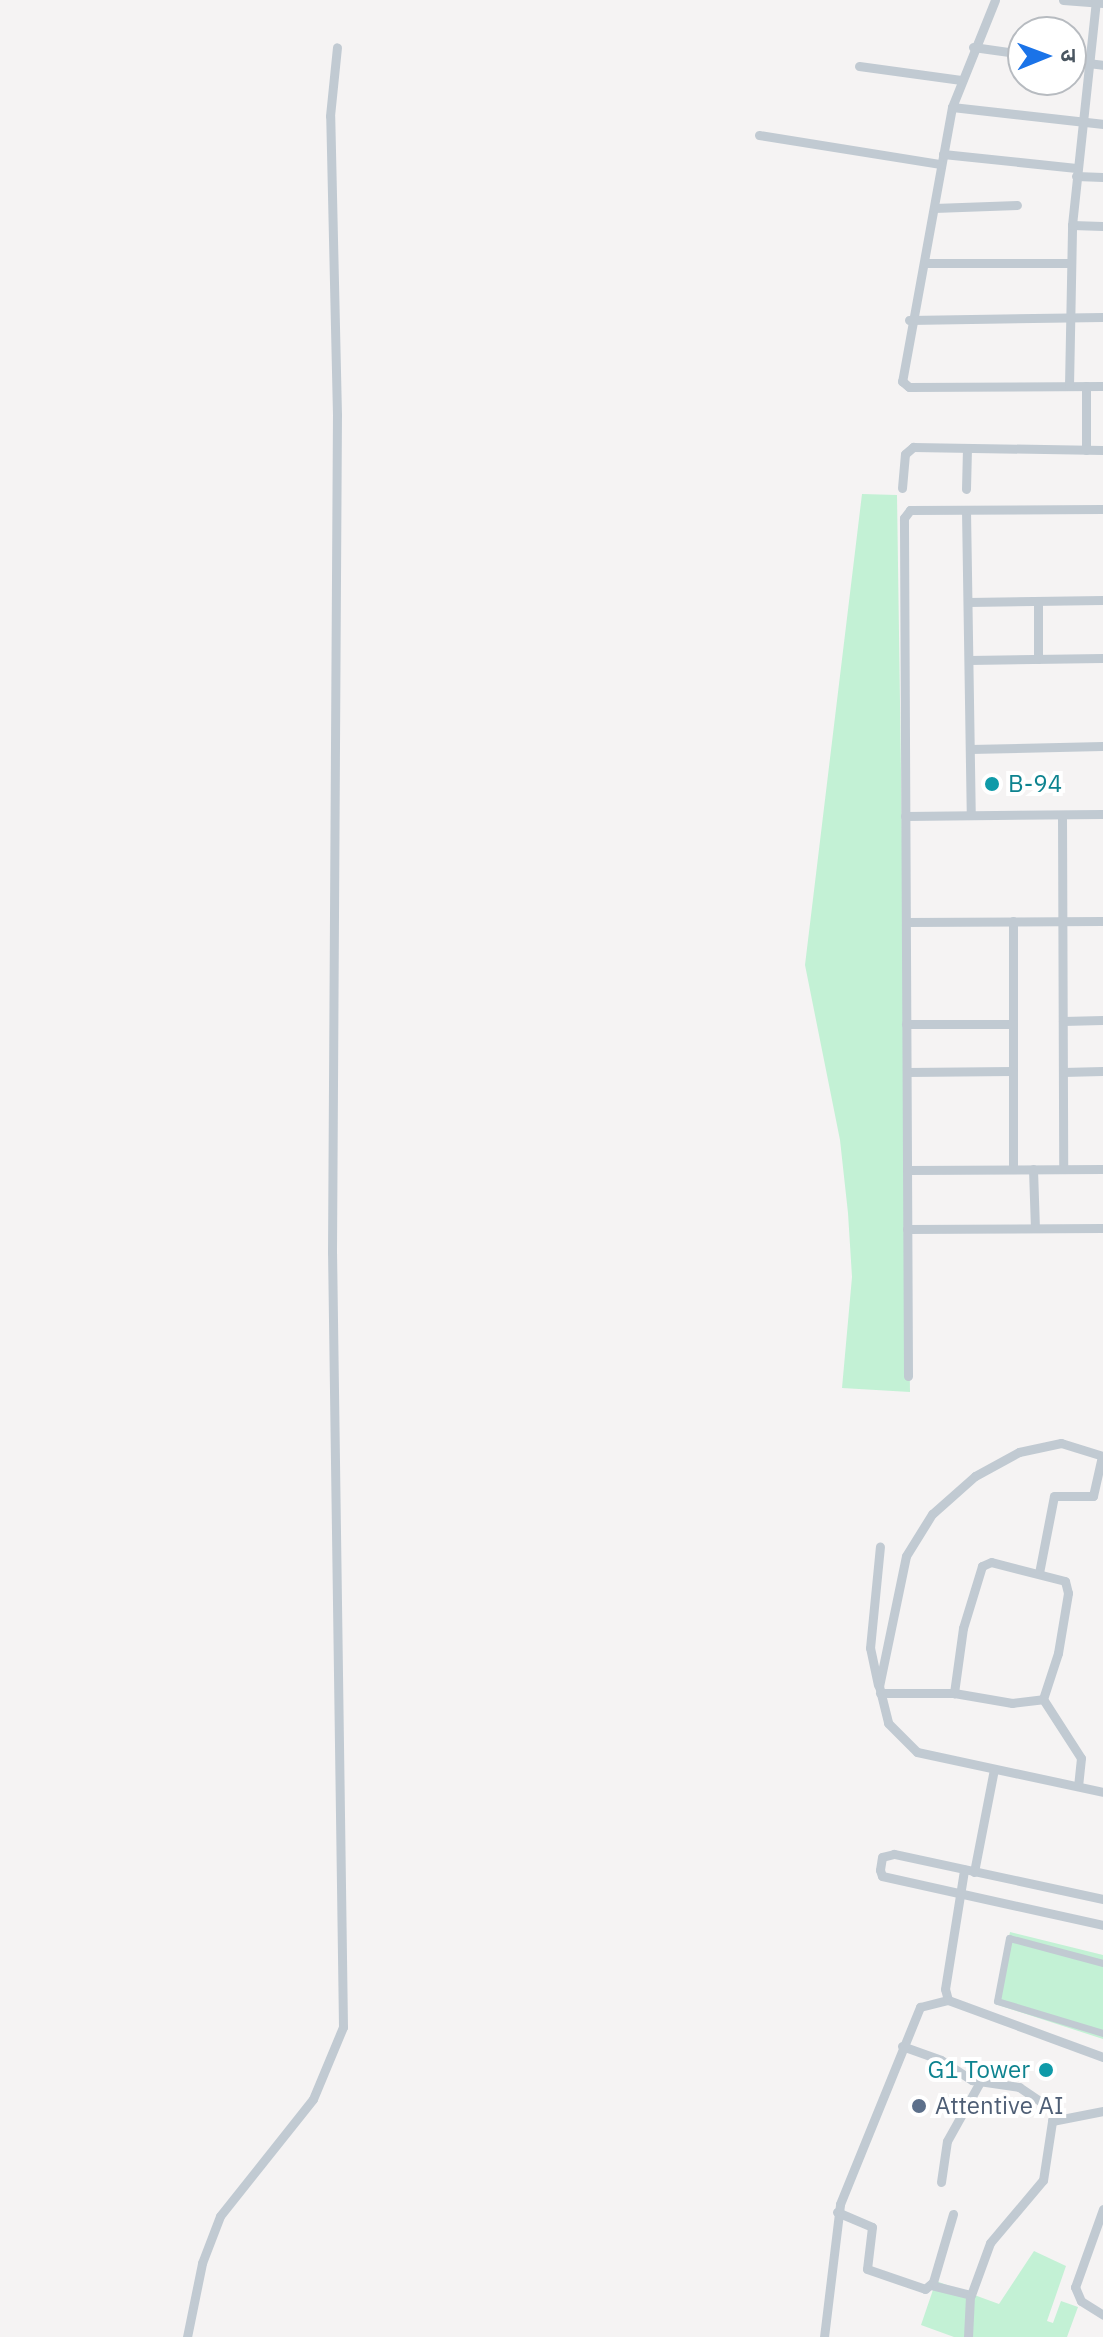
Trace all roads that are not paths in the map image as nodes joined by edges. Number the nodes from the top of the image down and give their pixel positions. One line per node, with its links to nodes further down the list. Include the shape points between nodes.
1 (995, 0): 5 (street)
2 (1063, 0): 3 (street)
3 (1098, 2): 7 (street)
4 (337, 47): 98 (street, via 330,116 337,415 332,1253 343,2027 313,2099 220,2216 202,2263)
5 (973, 47): 6 (street); 9 (street)
6 (1007, 52)
7 (1087, 54)
8 (859, 66): 9 (street)
9 (961, 80): 11 (street)
10 (1083, 96): 12 (street)
11 (952, 107): 12 (street); 15 (street)
12 (1081, 122): 13 (street); 16 (street)
13 (1103, 124)
14 (759, 135): 15 (street)
15 (942, 159): 16 (street); 19 (street)
16 (1076, 172): 17 (street); 20 (street)
17 (1103, 177)
18 (1017, 205): 19 (street)
19 (934, 208): 22 (street)
20 (1072, 225): 21 (street); 23 (street)
21 (1103, 226)
22 (925, 263): 23 (street); 26 (street)
23 (1071, 263): 25 (street)
24 (1103, 317): 25 (street)
25 (1069, 318): 26 (street); 27 (street)
26 (909, 320): 27 (street, via 904,385)
27 (1069, 386): 28 (street)
28 (1086, 386): 29 (street); 31 (street)
29 (1103, 386)
30 (967, 448): 31 (street); 33 (street, via 910,448); 34 (street)
31 (1086, 450): 32 (street)
32 (1103, 450)
33 (902, 488)
34 (966, 489)
35 (1103, 509): 36 (street)
36 (966, 510): 39 (street); 48 (street, via 910,510 904,518)
37 (1103, 600): 38 (street)
38 (1038, 601): 39 (street); 41 (street)
39 (968, 602): 42 (street)
40 (1103, 658): 41 (street)
41 (1038, 659): 42 (street)
42 (969, 660): 44 (street)
43 (1103, 746): 44 (street)
44 (970, 749): 46 (street)
45 (1103, 814): 47 (street)
46 (971, 815): 47 (street); 48 (street)
47 (1062, 815): 50 (street)
48 (905, 816): 52 (street)
49 (1013, 921): 50 (street); 52 (street); 56 (street)
50 (1062, 921): 51 (street); 54 (street)
51 (1103, 921)
52 (906, 922): 55 (street)
53 (1103, 1020): 54 (street)
54 (1063, 1021): 60 (street)
55 (906, 1024): 56 (street); 59 (street)
56 (1013, 1024): 57 (street)
57 (1013, 1071): 59 (street); 61 (street)
58 (1103, 1071): 60 (street)
59 (907, 1072): 65 (street)
60 (1063, 1072): 63 (street)
61 (1013, 1169): 62 (street); 65 (street)
62 (1033, 1169): 63 (street); 66 (street)
63 (1063, 1169): 64 (street)
64 (1103, 1169)
65 (907, 1170): 68 (street)
66 (1035, 1228): 67 (street); 68 (street)
67 (1103, 1228)
68 (907, 1229): 69 (street)
69 (908, 1376)
70 (1103, 1456): 72 (street, via 1093,1496 1054,1496); 73 (street, via 1061,1443 1019,1452 975,1476 932,1514 906,1556)
71 (880, 1546): 73 (street, via 870,1648)
72 (1039, 1573): 74 (street, via 991,1562 982,1566 963,1628); 75 (street, via 1065,1581 1068,1593 1058,1653)
73 (879, 1690): 74 (street); 76 (street, via 888,1723 910,1748)
74 (954, 1693): 75 (street, via 1012,1703)
75 (1043, 1699): 77 (street, via 1081,1758)
76 (994, 1769): 77 (street); 79 (street)
77 (1078, 1786): 78 (street)
78 (1103, 1792)
79 (969, 1871): 80 (street); 80 (street, via 887,1854 880,1870 882,1876); 81 (street)
80 (960, 1895): 82 (street); 84 (street, via 945,1989)
81 (1103, 1899)
82 (1103, 1925)
83 (1103, 1963): 85 (street, via 1009,1938 997,2001)
84 (948, 2000): 86 (street, via 920,2007); 87 (street)
85 (1103, 2033)
86 (902, 2046): 88 (street); 93 (street)
87 (1103, 2057)
88 (980, 2082): 90 (street, via 1005,2083 1029,2092 1049,2107); 91 (street, via 947,2141)
89 (1103, 2111): 90 (street)
90 (1052, 2121): 96 (street, via 1043,2180 990,2243)
91 (941, 2182)
92 (1103, 2209): 97 (street, via 1075,2287 1081,2301)
93 (837, 2212): 95 (street, via 872,2227 867,2269 922,2288); 99 (street)
94 (953, 2214): 95 (street)
95 (931, 2285): 96 (street)
96 (970, 2296): 100 (street)
97 (1103, 2315)
98 (187, 2337)
99 (824, 2337)
100 (968, 2337)

